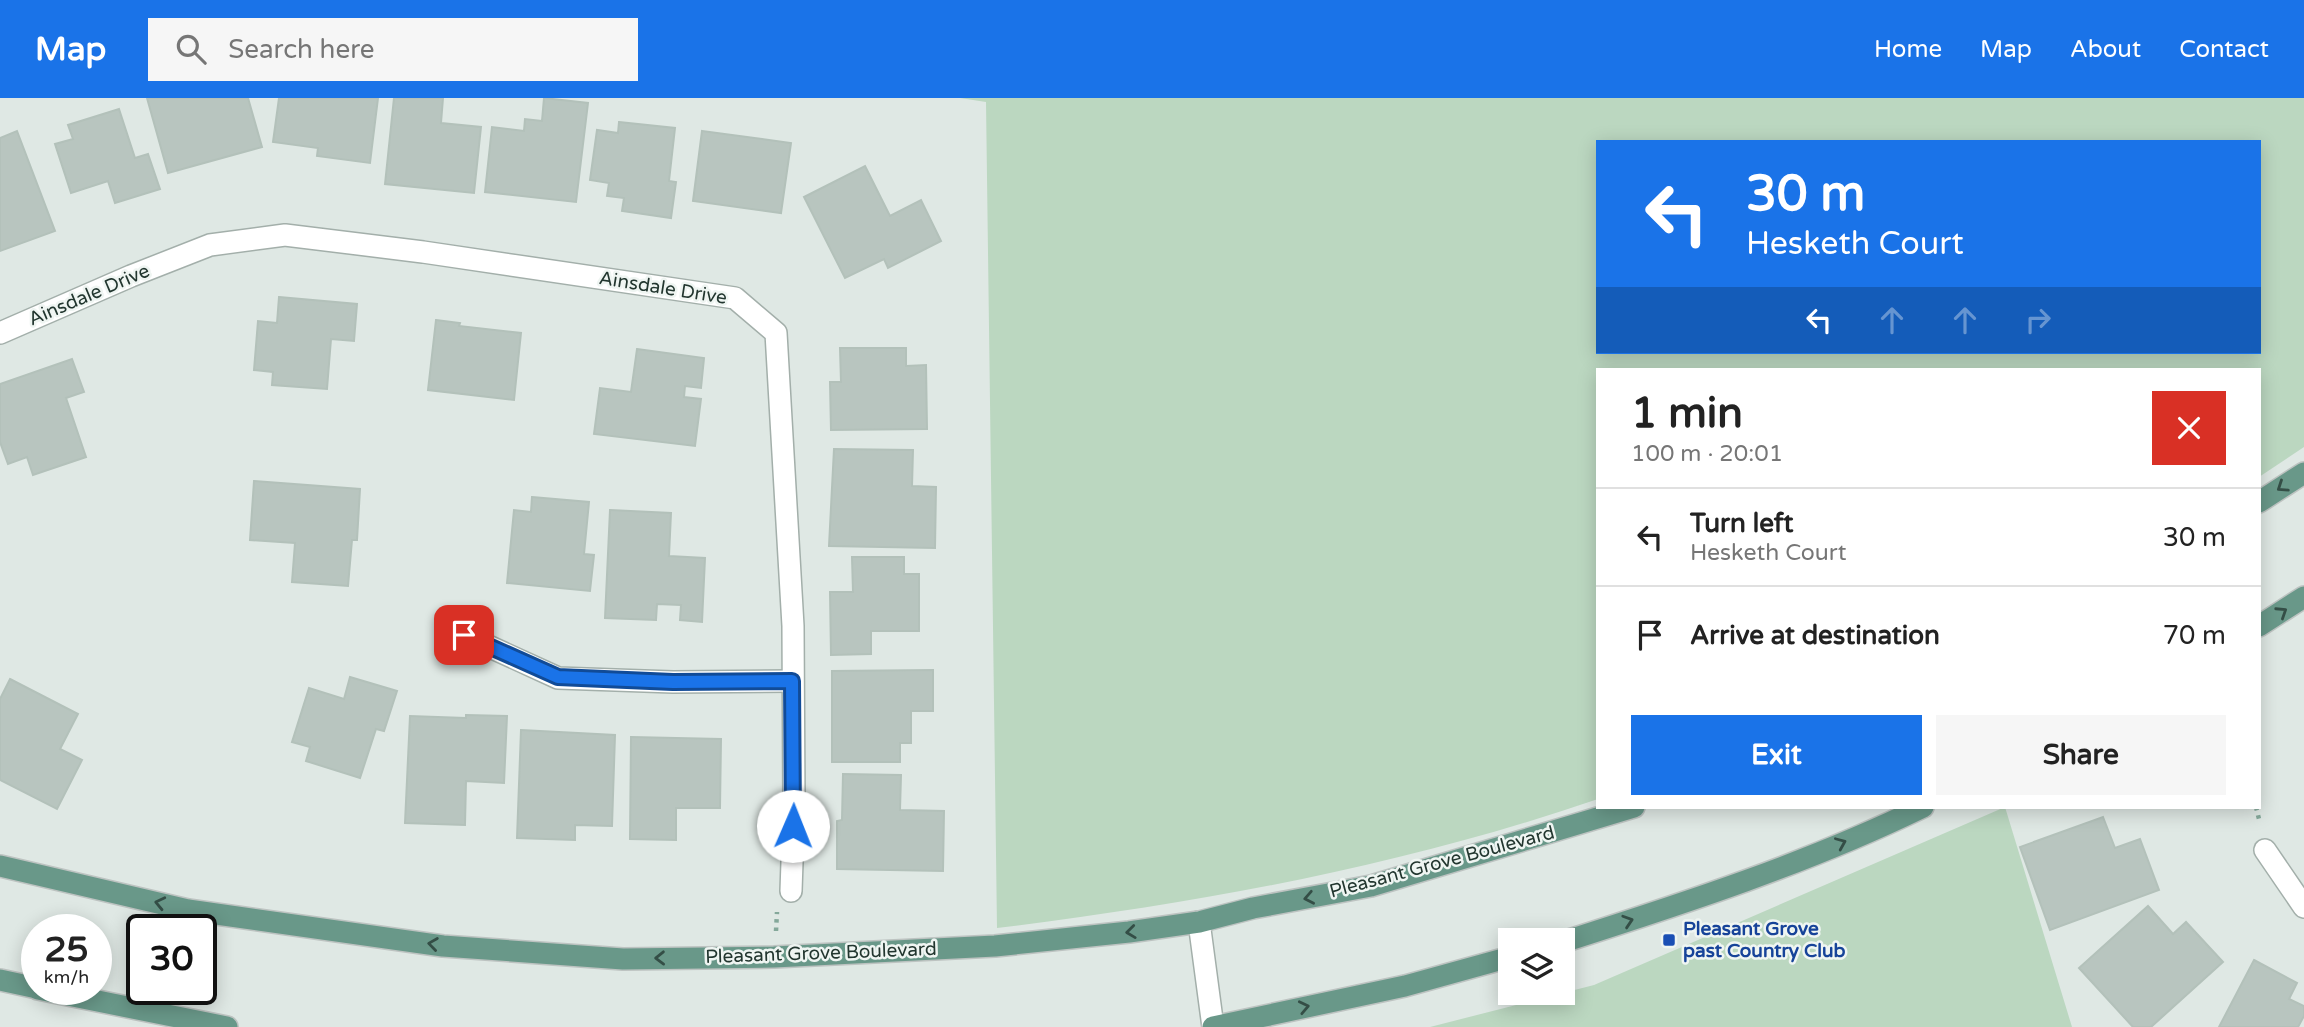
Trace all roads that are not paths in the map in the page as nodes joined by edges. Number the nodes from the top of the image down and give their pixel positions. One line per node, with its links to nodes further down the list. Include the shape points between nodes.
1 (0, 334): 7 (street, Ainsdale Drive, via 210,245 285,235 735,298 776,333 793,626)
2 (2304, 473): 3 (main road, one-way to 3)
3 (2261, 501)
4 (2304, 597): 5 (main road, one-way to 4)
5 (2261, 625)
6 (464, 635): 7 (street, via 558,677)
7 (792, 681): 12 (street, Ainsdale Drive)
8 (1627, 809): 14 (main road, Pleasant Grove Boulevard, one-way to 14, via 1371,886)
9 (1918, 809): 15 (main road, one-way to 9, via 1811,856)
10 (2265, 850): 13 (street)
11 (0, 866): 14 (main road, Pleasant Grove Boulevard, one-way to 11, via 995,946 774,957 623,958 443,946 188,910)
12 (791, 891)
13 (2304, 906)
14 (1199, 922): 21 (street)
15 (1575, 938)
16 (1498, 960): 21 (main road, one-way to 16, via 1405,986)
17 (0, 980): 18 (main road)
18 (21, 985)
19 (112, 1004): 20 (main road)
20 (227, 1027)
21 (1213, 1027)

